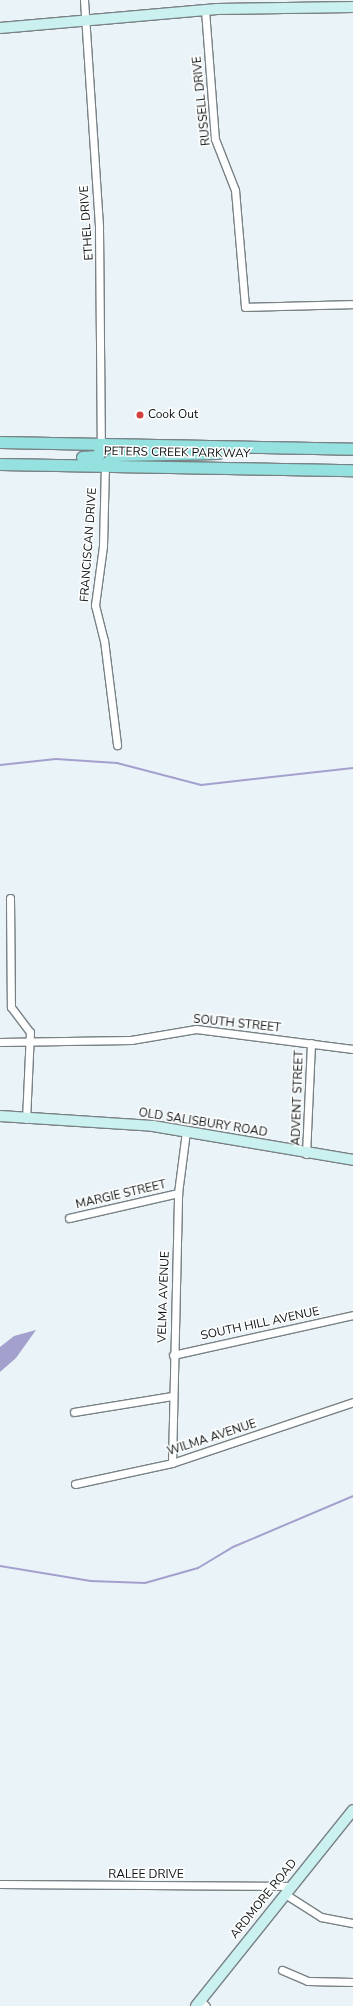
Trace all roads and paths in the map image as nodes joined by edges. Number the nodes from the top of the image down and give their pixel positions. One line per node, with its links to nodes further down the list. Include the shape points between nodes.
1 (84, 0): 4 (street, ETHEL DRIVE)
2 (353, 7): 3 (street)
3 (206, 10): 4 (street); 6 (street, RUSSELL DRIVE, via 215,139 235,190 245,307)
4 (84, 20): 5 (street); 8 (street, ETHEL DRIVE, via 100,228)
5 (0, 28)
6 (353, 304)
7 (0, 442): 8 (main road, PETERS CREEK PARKWAY)
8 (101, 444): 9 (main road, PETERS CREEK PARKWAY); 11 (main road, via 98,456 14,458)
9 (234, 447): 10 (main road, PETERS CREEK PARKWAY); 12 (main road, via 208,454 116,455)
10 (353, 449)
11 (2, 464): 12 (main road, PETERS CREEK PARKWAY)
12 (105, 464): 13 (main road, PETERS CREEK PARKWAY); 14 (street, FRANCISCAN DRIVE, via 104,535 95,605 104,640)
13 (353, 470)
14 (117, 745)
15 (10, 898): 17 (street, via 11,1007 30,1032)
16 (0, 1042): 17 (street, SOUTH STREET)
17 (31, 1042): 18 (street, SOUTH STREET, via 131,1040 196,1029); 21 (street)
18 (311, 1043): 19 (street, SOUTH STREET); 23 (street, ADVENT STREET)
19 (353, 1049)
20 (0, 1116): 21 (street, OLD SALISBURY ROAD)
21 (26, 1119): 22 (street, OLD SALISBURY ROAD)
22 (186, 1131): 23 (street, OLD SALISBURY ROAD); 25 (street, VELMA AVENUE)
23 (306, 1154): 24 (street, OLD SALISBURY ROAD)
24 (353, 1160)
25 (178, 1193): 26 (street, MARGIE STREET); 28 (street, VELMA AVENUE)
26 (69, 1218)
27 (353, 1315): 28 (street, SOUTH HILL AVENUE)
28 (172, 1354): 29 (street, VELMA AVENUE)
29 (172, 1396): 31 (street); 32 (street, VELMA AVENUE)
30 (353, 1402): 32 (street, WILMA AVENUE)
31 (74, 1412)
32 (172, 1463): 33 (street, WILMA AVENUE)
33 (75, 1484)
34 (352, 1812): 36 (street, ARDMORE ROAD)
35 (0, 1884): 36 (street, RALEE DRIVE)
36 (288, 1890): 37 (street, via 321,1917); 40 (street, ARDMORE ROAD)
37 (353, 1923)
38 (282, 1970): 39 (street, via 308,1981)
39 (353, 1982)
40 (201, 2004)

